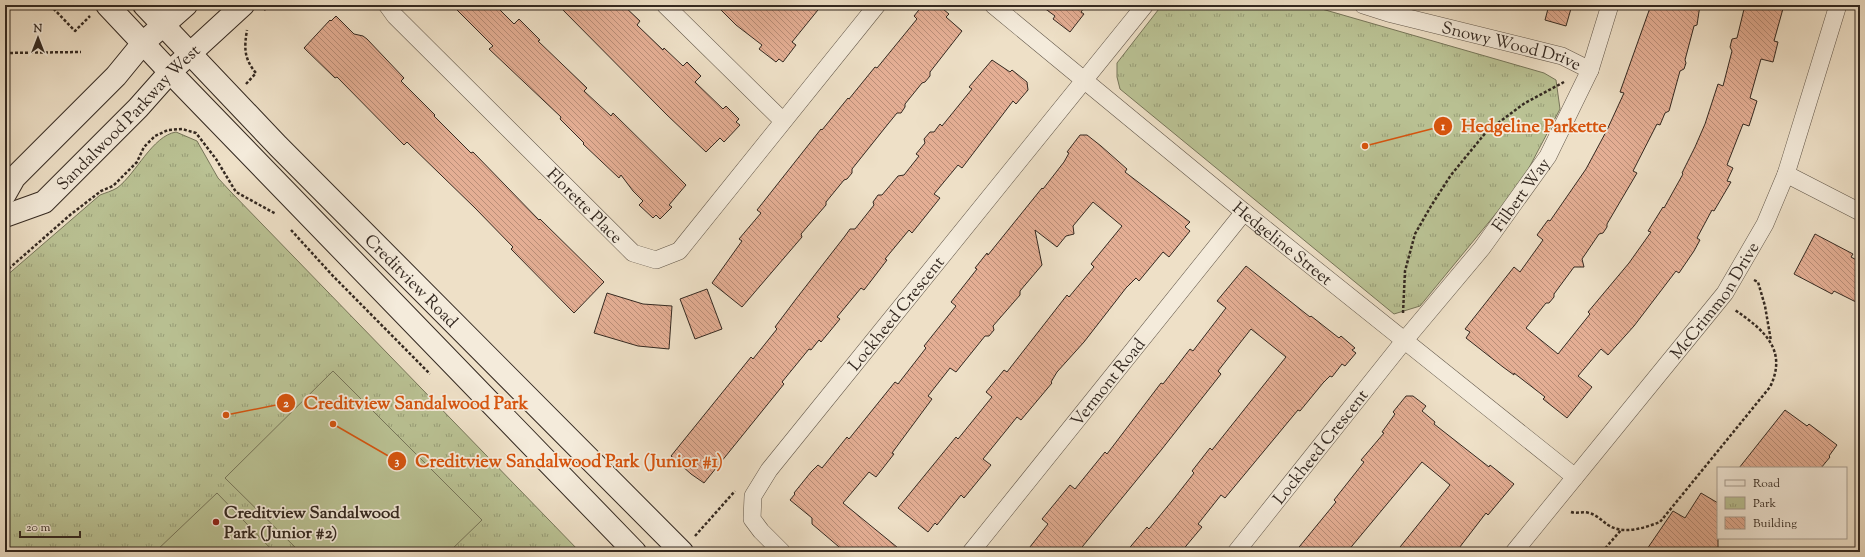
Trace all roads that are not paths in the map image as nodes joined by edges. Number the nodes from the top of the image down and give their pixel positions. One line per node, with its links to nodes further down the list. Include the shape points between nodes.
1 (144, 5): 13 (main road, Creditview Road)
2 (186, 5): 13 (main road)
3 (388, 5): 19 (street, Florette Place, via 395,16 633,253 656,260 679,251)
4 (665, 5): 19 (street)
5 (877, 5): 19 (street, Florette Place)
6 (993, 5): 18 (street, Hedgeline Street)
7 (1145, 5): 18 (street)
8 (1363, 5): 16 (street, Snowy Wood Drive, via 1562,56)
9 (1610, 5): 16 (street, Filbert Way)
10 (1838, 5): 20 (street, McCrimmon Drive)
11 (253, 8): 15 (main road, Sandalwood Parkway West)
12 (99, 10): 14 (main road, Creditview Road)
13 (164, 25): 14 (main road); 15 (main road, Creditview Road)
14 (143, 44): 17 (main road, Creditview Road); 21 (main road, via 116,76 14,178)
15 (191, 54): 17 (main road, Sandalwood Parkway West); 28 (main road, Creditview Road, via 278,146)
16 (1590, 70): 25 (street, Filbert Way, via 1548,156 1482,248)
17 (170, 72): 24 (main road, Sandalwood Parkway West, via 138,108 44,202); 27 (main road, Creditview Road)
18 (1085, 81): 22 (street, Hedgeline Street); 29 (street, Lockheed Crescent, via 769,470 753,496 752,519)
19 (782, 121)
20 (1786, 174): 23 (street); 26 (street, McCrimmon Drive, via 1765,224 1720,299)
21 (5, 194)
22 (1244, 212): 25 (street, Hedgeline Street); 30 (street, Vermont Road)
23 (1860, 212)
24 (5, 216)
25 (1404, 341): 26 (street, Hedgeline Street); 31 (street, Lockheed Crescent)
26 (1575, 477): 32 (street, McCrimmon Drive)
27 (635, 552)
28 (682, 552)
29 (782, 552)
30 (971, 552)
31 (1236, 552)
32 (1514, 552)

